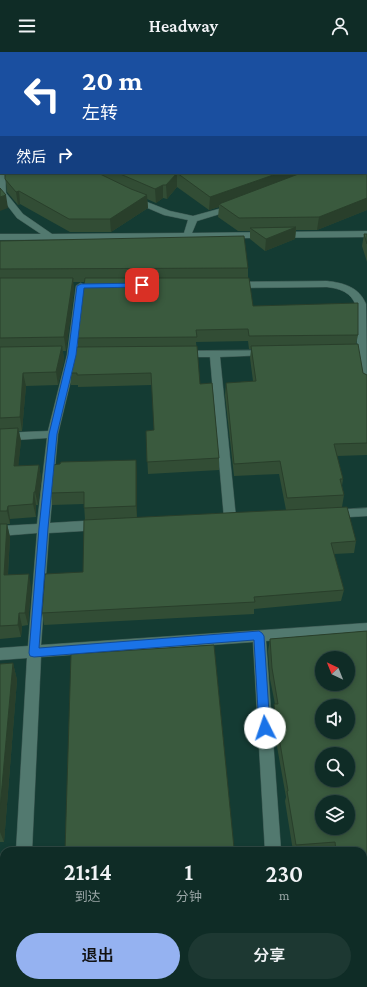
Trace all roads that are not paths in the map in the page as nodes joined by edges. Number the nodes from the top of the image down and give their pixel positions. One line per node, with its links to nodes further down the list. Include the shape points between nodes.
1 (1, 174): 8 (street, via 2,193 20,216)
2 (126, 195): 4 (street, via 167,213)
3 (244, 203): 4 (street)
4 (193, 219): 6 (street)
5 (367, 234): 6 (street)
6 (187, 236): 8 (street)
7 (0, 237): 8 (street)
8 (51, 237)
9 (224, 285): 14 (street, via 327,284 344,287 359,298 362,311 358,352)
10 (81, 286): 15 (street, via 72,355)
11 (277, 353): 12 (street)
12 (215, 354): 13 (street); 19 (street)
13 (167, 355)
14 (367, 385)
15 (53, 434): 16 (street); 23 (street)
16 (0, 437)
17 (367, 512): 18 (street)
18 (321, 514)
19 (230, 518): 20 (street); 21 (street)
20 (245, 518)
21 (214, 519)
22 (113, 524): 23 (street)
23 (43, 528): 24 (street); 27 (street)
24 (0, 531)
25 (367, 628): 26 (street)
26 (259, 636): 27 (street); 30 (street)
27 (34, 653): 28 (street); 29 (street)
28 (0, 654)
29 (24, 847)
30 (273, 847)

